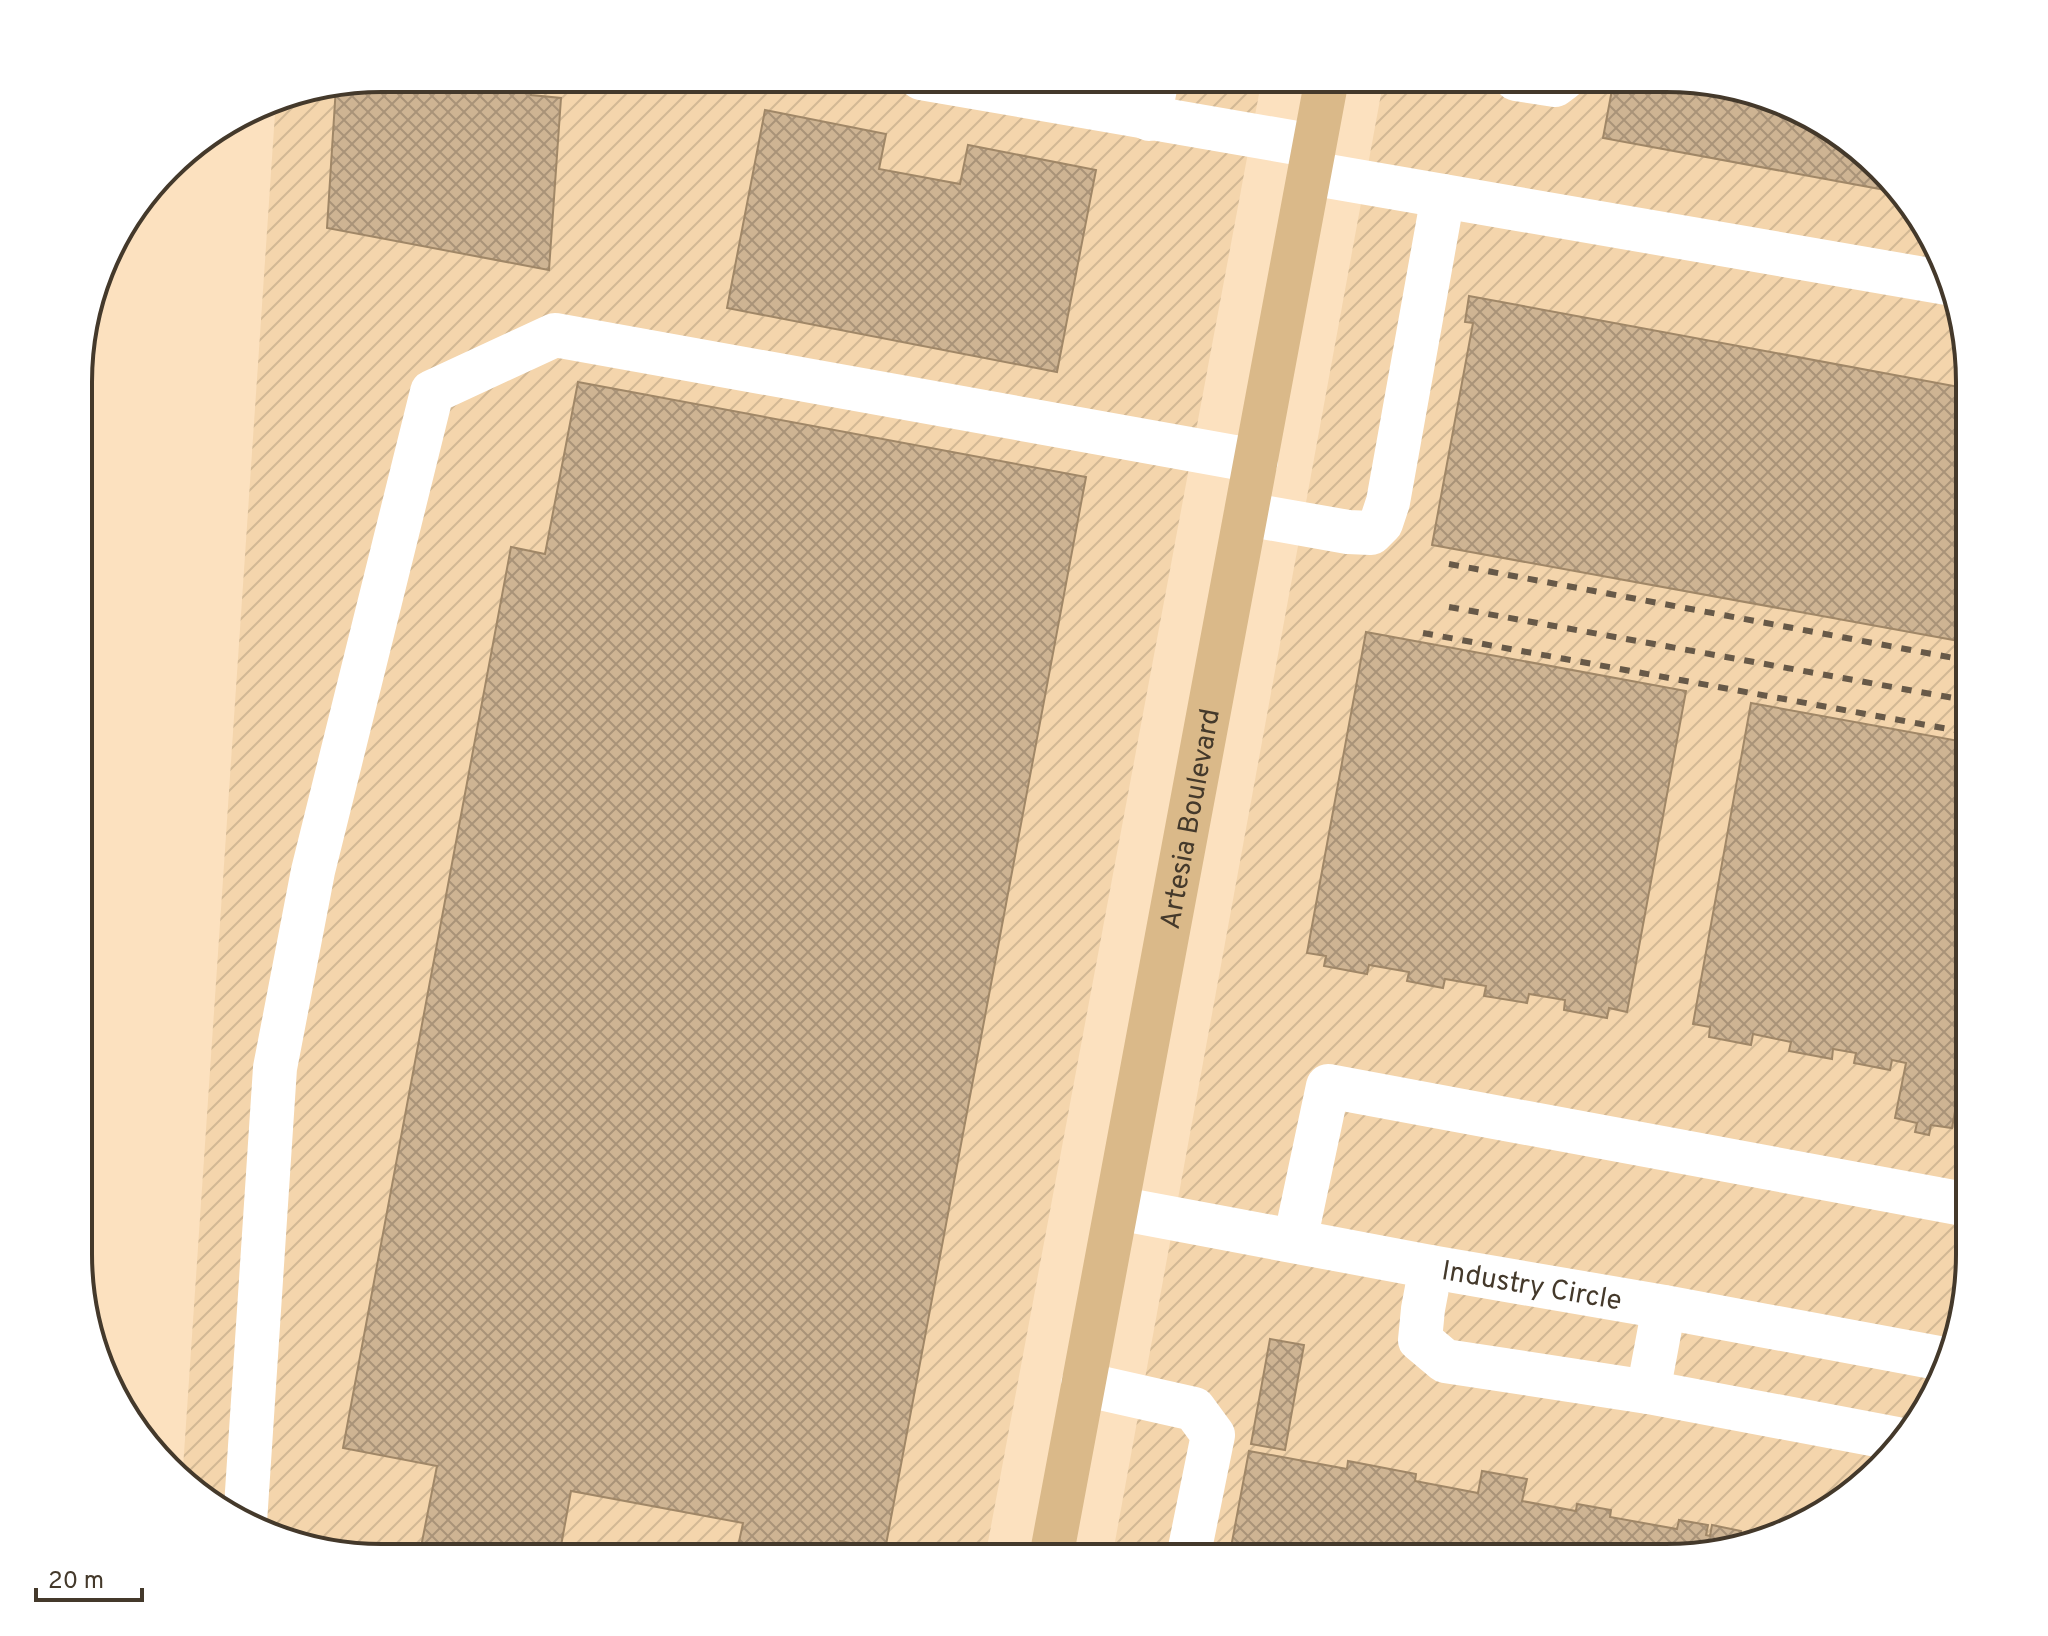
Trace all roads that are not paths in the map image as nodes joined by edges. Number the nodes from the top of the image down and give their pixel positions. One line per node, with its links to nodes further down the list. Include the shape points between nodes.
1 (1076, 92): 3 (street)
2 (1324, 92): 4 (main road, Artesia Boulevard)
3 (1153, 99): 4 (street)
4 (1312, 160): 5 (street); 7 (main road, Artesia Boulevard)
5 (1443, 196): 6 (street); 8 (street, via 1381,523 1371,533 1348,532)
6 (1938, 281)
7 (1256, 461): 8 (main road, Artesia Boulevard); 18 (street, via 555,335 432,392 313,871 275,1068)
8 (1246, 514): 10 (main road, Artesia Boulevard)
9 (1956, 1203): 11 (street, via 1328,1086)
10 (1117, 1208): 11 (street, Industry Circle); 15 (main road, Artesia Boulevard)
11 (1295, 1241): 12 (street, Industry Circle)
12 (1431, 1267): 13 (street, Industry Circle); 16 (street, via 1420,1340 1445,1361)
13 (1664, 1307): 14 (street, Industry Circle); 16 (street)
14 (1937, 1358)
15 (1083, 1384): 19 (main road, Artesia Boulevard); 20 (street, via 1194,1409 1213,1435)
16 (1648, 1392): 17 (street)
17 (1890, 1438)
18 (246, 1510)
19 (1054, 1544)
20 (1191, 1544)

